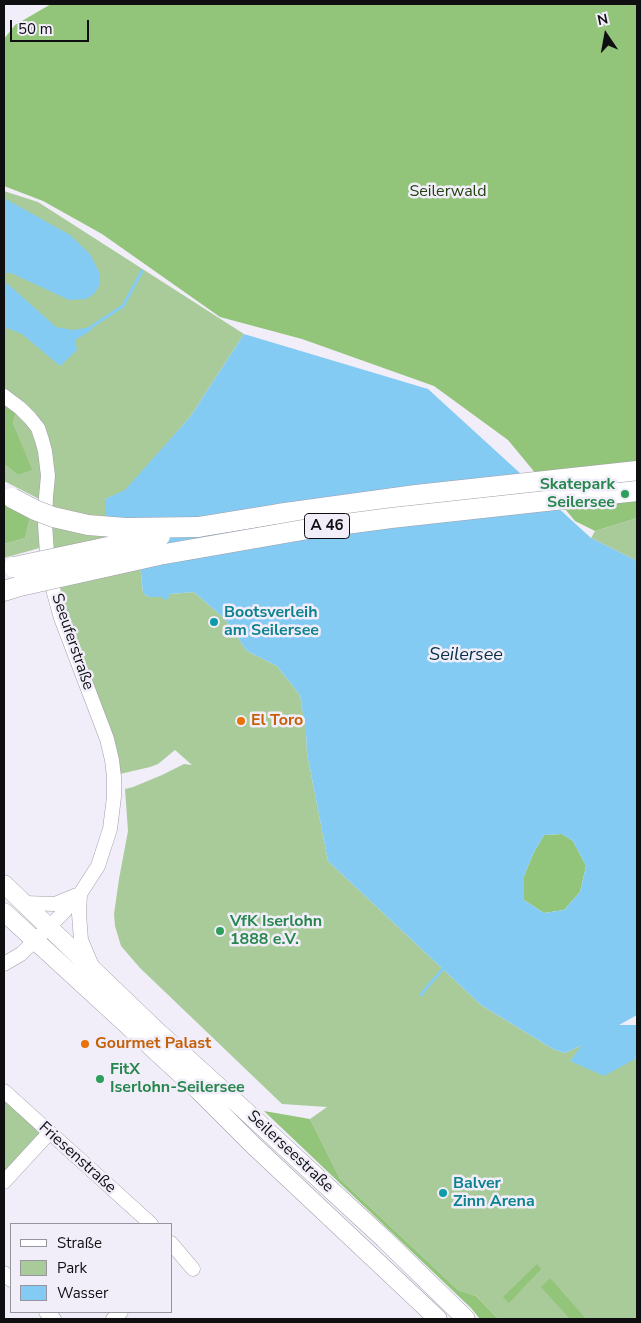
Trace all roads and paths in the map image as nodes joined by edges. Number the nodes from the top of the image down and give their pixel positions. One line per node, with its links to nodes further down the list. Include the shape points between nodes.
1 (4, 396): 9 (street, Seeuferstraße, via 30,418 42,440 48,476 47,554 54,594 112,760 114,797 110,829 98,866)
2 (637, 471): 5 (highway, A 46, via 416,495)
3 (637, 491): 7 (highway, A 46, bridge, via 308,528 159,555)
4 (8, 495): 5 (highway, bridge, via 53,517 88,525)
5 (198, 527): 6 (highway, A 46, bridge)
6 (9, 568)
7 (12, 589)
8 (4, 884): 10 (main road, Seilerseestraße)
9 (80, 894): 10 (street, via 55,904); 12 (street, Seeuferstraße); 15 (street, via 82,940)
10 (24, 903): 12 (main road, Seilerseestraße)
11 (4, 912): 13 (main road, Seilerseestraße)
12 (48, 928): 13 (street, Seeuferstraße); 15 (main road, Seilerseestraße)
13 (36, 941): 14 (street, Seeuferstraße); 22 (main road, Seilerseestraße)
14 (4, 964)
15 (94, 972): 23 (main road, Seilerseestraße, via 384,1239)
16 (4, 1091): 17 (street, Friesenstraße)
17 (49, 1133): 18 (street); 19 (street, Friesenstraße)
18 (4, 1182)
19 (150, 1223)
20 (174, 1253): 21 (street)
21 (193, 1269)
22 (438, 1319)
23 (466, 1319)

